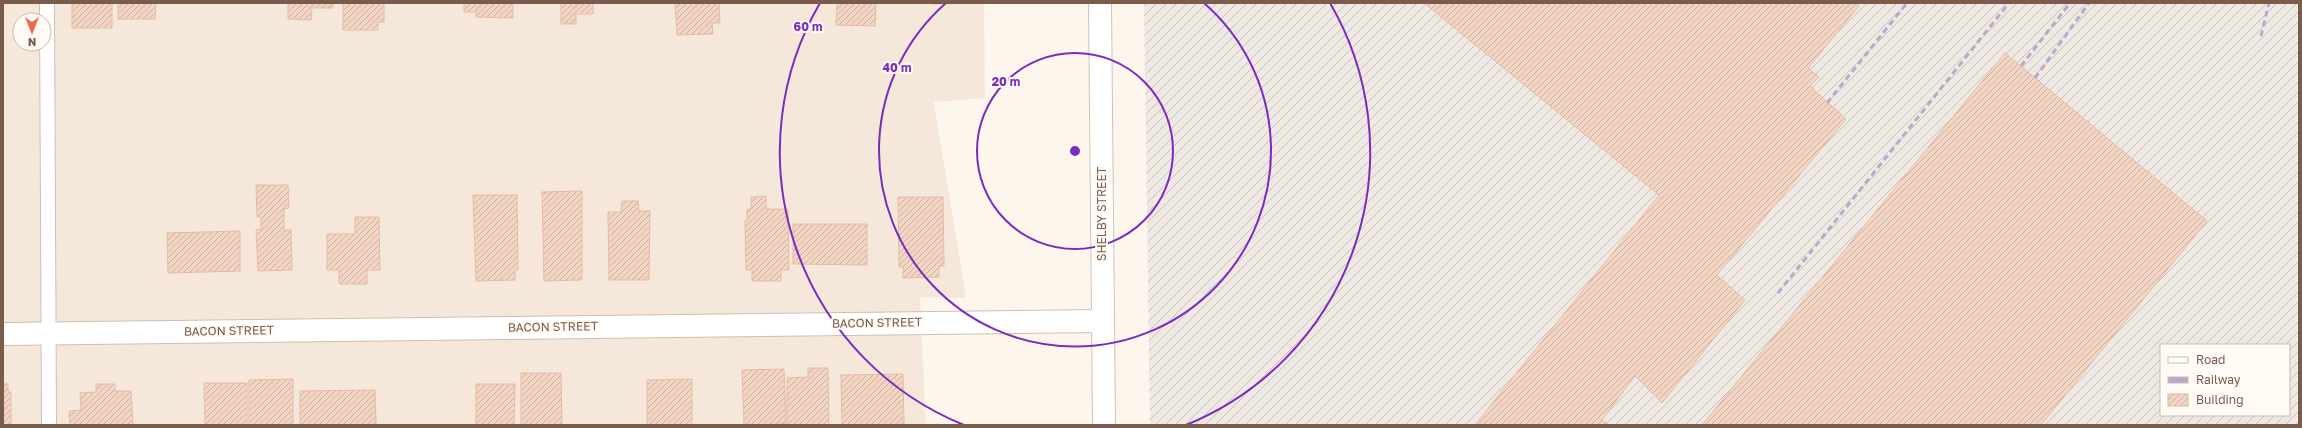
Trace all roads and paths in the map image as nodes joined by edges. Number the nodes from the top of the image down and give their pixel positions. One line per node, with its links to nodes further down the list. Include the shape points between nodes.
1 (47, 3): 4 (lane)
2 (1100, 3): 3 (street, SHELBY STREET)
3 (1103, 321): 4 (street, BACON STREET); 7 (street, SHELBY STREET)
4 (48, 333): 5 (street, BACON STREET); 6 (lane)
5 (3, 334)
6 (49, 425)
7 (1104, 425)

